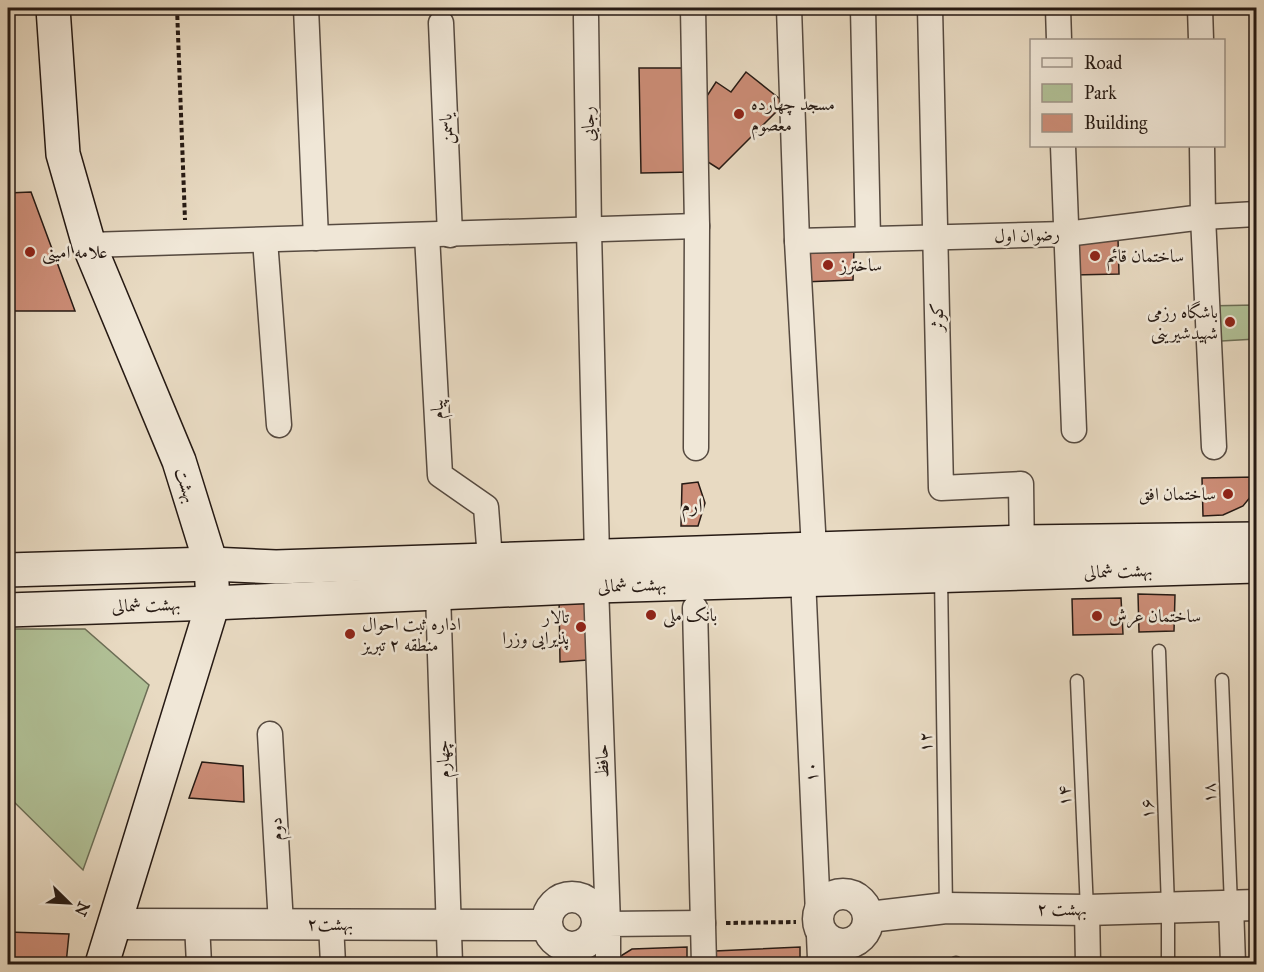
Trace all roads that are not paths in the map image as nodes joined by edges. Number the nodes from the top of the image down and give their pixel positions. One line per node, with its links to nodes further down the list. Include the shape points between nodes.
1 (53, 8): 26 (main road, بهشت, via 63,154)
2 (306, 8): 22 (street)
3 (693, 8): 17 (street)
4 (789, 8): 25 (street, ۱۰)
5 (863, 8): 23 (street)
6 (930, 8): 21 (street, کوثر)
7 (1058, 8): 11 (street)
8 (1200, 8): 12 (street)
9 (586, 17): 18 (street, رجایی)
10 (441, 23): 20 (street, یاسمن)
11 (1059, 39)
12 (1201, 39)
13 (1063, 147): 19 (street)
14 (1202, 147): 16 (street)
15 (1257, 214): 16 (street, رضوان اول)
16 (1203, 217): 19 (street, رضوان اول); 29 (street)
17 (697, 226): 18 (street); 30 (street)
18 (589, 231): 20 (street); 38 (street, رجایی)
19 (1066, 234): 21 (street, رضوان اول); 28 (street)
20 (439, 235): 22 (street); 33 (street, پیام, via 440,475 486,507)
21 (936, 237): 23 (street, رضوان اول); 32 (street, کوثر, via 941,488 1021,484)
22 (316, 238): 24 (street)
23 (868, 239): 25 (street, رضوان اول)
24 (265, 240): 26 (street); 27 (street)
25 (797, 242): 35 (street, ۱۰)
26 (89, 245): 34 (main road, بهشت, via 179,461)
27 (279, 425)
28 (1074, 430)
29 (1214, 447)
30 (696, 448)
31 (1257, 539): 32 (main road, بهشت شمالی)
32 (1022, 558): 35 (main road, بهشت شمالی); 36 (main road, بهشت شمالی); 39 (main road, بهشت شمالی)
33 (490, 559): 34 (main road, بهشت شمالی, via 276,567); 38 (main road, بهشت شمالی)
34 (212, 564): 37 (main road, بهشت شمالی); 41 (main road, بهشت)
35 (808, 564): 38 (main road, بهشت شمالی); 39 (main road, بهشت شمالی); 52 (street, ۱۰)
36 (1257, 566)
37 (8, 570)
38 (597, 571): 40 (main road, بهشت شمالی); 58 (street, حافظ)
39 (941, 575): 50 (lane, ۱۲)
40 (438, 594): 41 (main road, بهشت شمالی); 59 (street, چهارم)
41 (213, 603): 43 (main road, بهشت شمالی); 54 (main road, بهشت)
42 (695, 608): 53 (street)
43 (8, 610)
44 (1159, 651): 49 (lane, ۱۶)
45 (1222, 680): 48 (lane, ۱۸)
46 (1077, 681): 51 (lane, ۱۴)
47 (270, 734): 56 (street, دوم)
48 (1244, 905): 49 (street, بهشت ۲); 69 (street)
49 (1168, 907): 51 (street, بهشت ۲); 68 (lane, ۱۶)
50 (946, 908): 51 (street, بهشت ۲); 52 (street, بهشت ۲, via 869,917 864,934 850,944 833,943 820,931)
51 (1087, 910): 67 (street)
52 (818, 922): 66 (street, ۱۰)
53 (703, 923): 58 (street); 65 (street)
54 (114, 924): 55 (street, بهشت۲); 60 (main road, بهشت)
55 (197, 924): 56 (street, بهشت۲); 61 (street)
56 (281, 924): 57 (street, بهشت۲)
57 (331, 924): 59 (street, بهشت۲); 62 (street)
58 (602, 924): 59 (street, بهشت۲, via 587,943 575,948 551,937 546,925); 64 (street, حافظ)
59 (448, 925): 63 (street, چهارم)
60 (102, 964)
61 (199, 964)
62 (333, 964)
63 (450, 964)
64 (608, 964)
65 (704, 964)
66 (818, 964)
67 (1088, 964)
68 (1168, 964)
69 (1233, 964)

